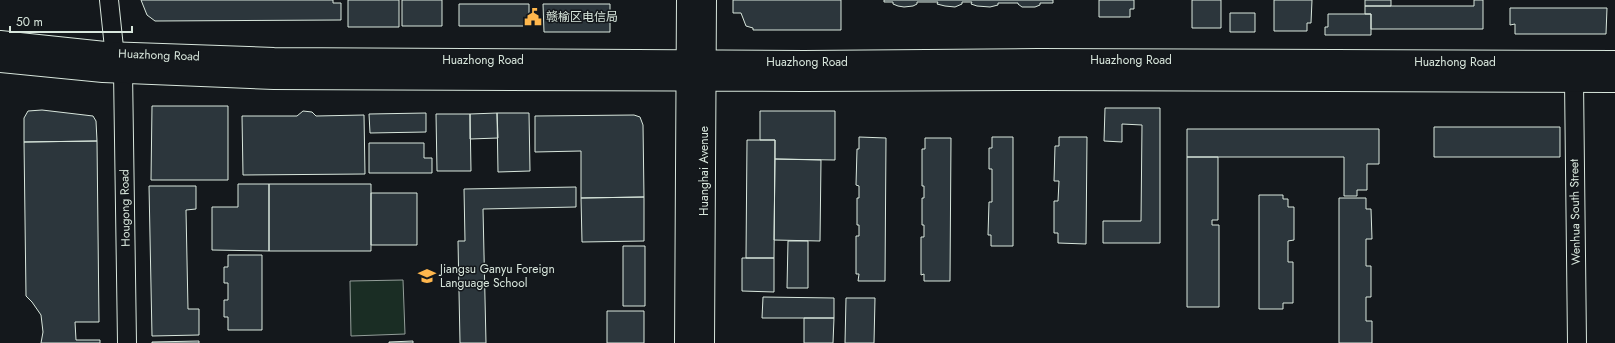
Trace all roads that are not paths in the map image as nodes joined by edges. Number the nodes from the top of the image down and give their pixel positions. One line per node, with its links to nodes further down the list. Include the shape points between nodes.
1 (109, 0): 7 (street, Hougong Road)
2 (688, 0): 8 (main road, Huanghai Avenue)
3 (705, 0): 8 (main road, Huanghai Avenue)
4 (0, 42): 7 (main road, Huazhong Road)
5 (0, 61): 7 (main road, Huazhong Road)
6 (1615, 62): 8 (main road, Huazhong Road, via 1046,60)
7 (118, 66): 8 (main road, Huazhong Road, via 274,59); 11 (street, Hougong Road)
8 (696, 71): 9 (main road, Huazhong Road, via 1062,79); 12 (main road, Huanghai Avenue); 13 (main road, Huanghai Avenue)
9 (1574, 80): 10 (main road, Huazhong Road); 14 (street, Wenhua South Street)
10 (1615, 81)
11 (127, 343)
12 (686, 343)
13 (703, 343)
14 (1577, 343)

